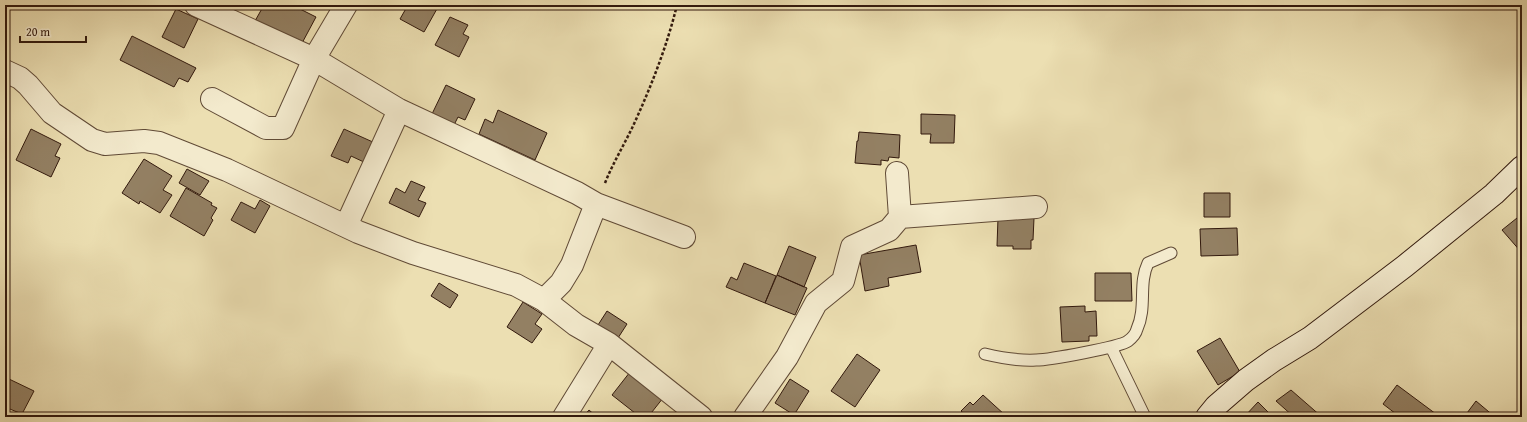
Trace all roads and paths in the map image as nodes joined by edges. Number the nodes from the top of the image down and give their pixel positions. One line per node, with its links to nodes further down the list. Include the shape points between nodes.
1 (196, 5): 4 (street)
2 (346, 5): 4 (street)
3 (676, 5): 10 (path, via 659,62 633,126 611,167)
4 (314, 59): 6 (street, via 283,128 266,128); 7 (street)
5 (5, 71): 13 (street, via 28,84 52,113 92,140 104,144 144,141 159,143 227,170)
6 (212, 99)
7 (399, 110): 10 (street); 13 (street)
8 (1522, 167): 24 (street, via 1494,194 1405,266 1310,338 1246,380)
9 (897, 173): 12 (street)
10 (596, 204): 14 (street); 16 (street, via 572,265 561,283)
11 (1036, 207): 12 (street)
12 (900, 217): 22 (street, via 889,230 852,247 843,281 816,303 787,357)
13 (346, 226): 16 (street, via 413,252 516,285)
14 (684, 237)
15 (1171, 252): 18 (lane, via 1148,263 1144,272 1143,308 1137,329 1128,341)
16 (544, 300): 17 (street, via 576,325)
17 (609, 344): 20 (street); 21 (street)
18 (1111, 347): 19 (lane, via 1037,360 1013,360); 23 (lane)
19 (985, 354)
20 (564, 417)
21 (701, 417)
22 (745, 417)
23 (1145, 417)
24 (1207, 417)

